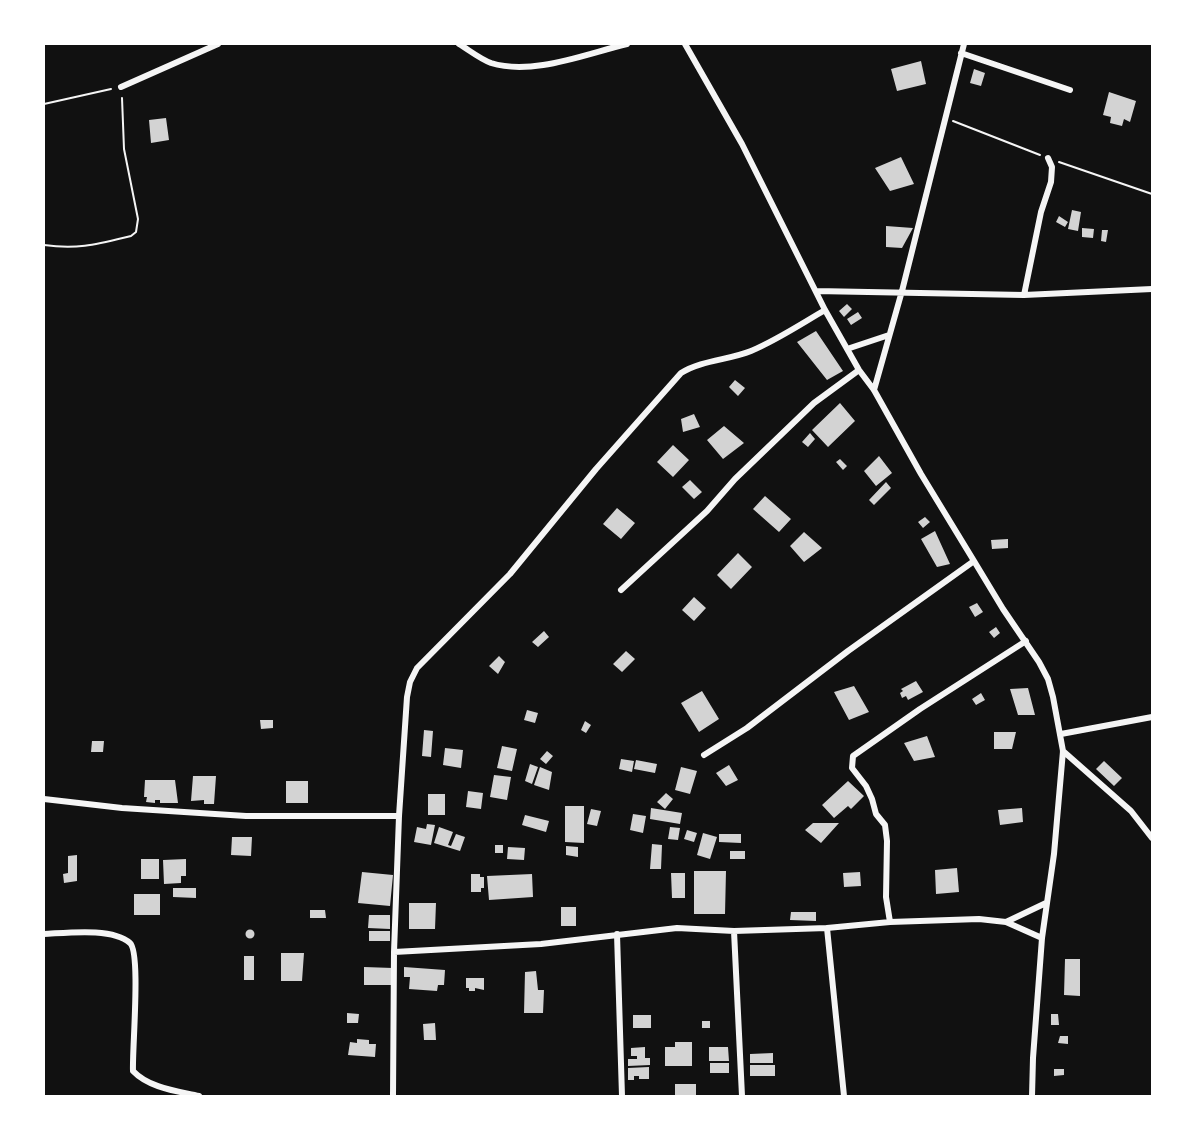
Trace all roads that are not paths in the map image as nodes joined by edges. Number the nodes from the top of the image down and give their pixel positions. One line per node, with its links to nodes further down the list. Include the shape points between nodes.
1 (218, 44): 7 (street)
2 (459, 44): 3 (street, via 488,62 516,69)
3 (627, 44)
4 (685, 44): 11 (street, via 742,144)
5 (964, 44): 6 (street)
6 (961, 53): 8 (street); 12 (street)
7 (121, 87)
8 (1070, 90)
9 (1048, 158): 13 (street, via 1051,182)
10 (1152, 289): 13 (street)
11 (816, 291): 12 (street); 14 (street)
12 (902, 291): 13 (street); 15 (street)
13 (1024, 294)
14 (825, 310): 16 (street); 27 (street, via 750,351 681,373 510,574 417,668 407,697)
15 (889, 335): 16 (street); 18 (street)
16 (848, 349): 17 (street)
17 (859, 370): 18 (street); 20 (street, via 814,403 707,511)
18 (874, 390): 19 (street)
19 (974, 561): 21 (street); 25 (street, via 747,728)
20 (621, 590)
21 (1026, 641): 23 (street, via 1048,679); 30 (street, via 853,756 852,768 866,786 876,814 885,825)
22 (1152, 717): 23 (street)
23 (1061, 734): 24 (street)
24 (1063, 751): 28 (street, via 1131,811); 29 (street)
25 (704, 755)
26 (44, 799): 27 (street, via 246,816)
27 (399, 816): 37 (street)
28 (1152, 838)
29 (1046, 903): 31 (street); 36 (street)
30 (890, 922): 31 (street); 32 (street)
31 (1006, 922): 36 (street)
32 (827, 928): 33 (street); 42 (street)
33 (734, 931): 35 (street, via 677,928); 41 (street)
34 (44, 934): 38 (street, via 95,933 131,944 136,972 133,1071 140,1079)
35 (617, 934): 37 (street, via 540,944); 40 (street)
36 (1042, 938): 43 (street)
37 (394, 952): 39 (street)
38 (199, 1096)
39 (393, 1096)
40 (622, 1096)
41 (742, 1096)
42 (844, 1096)
43 (1032, 1096)

